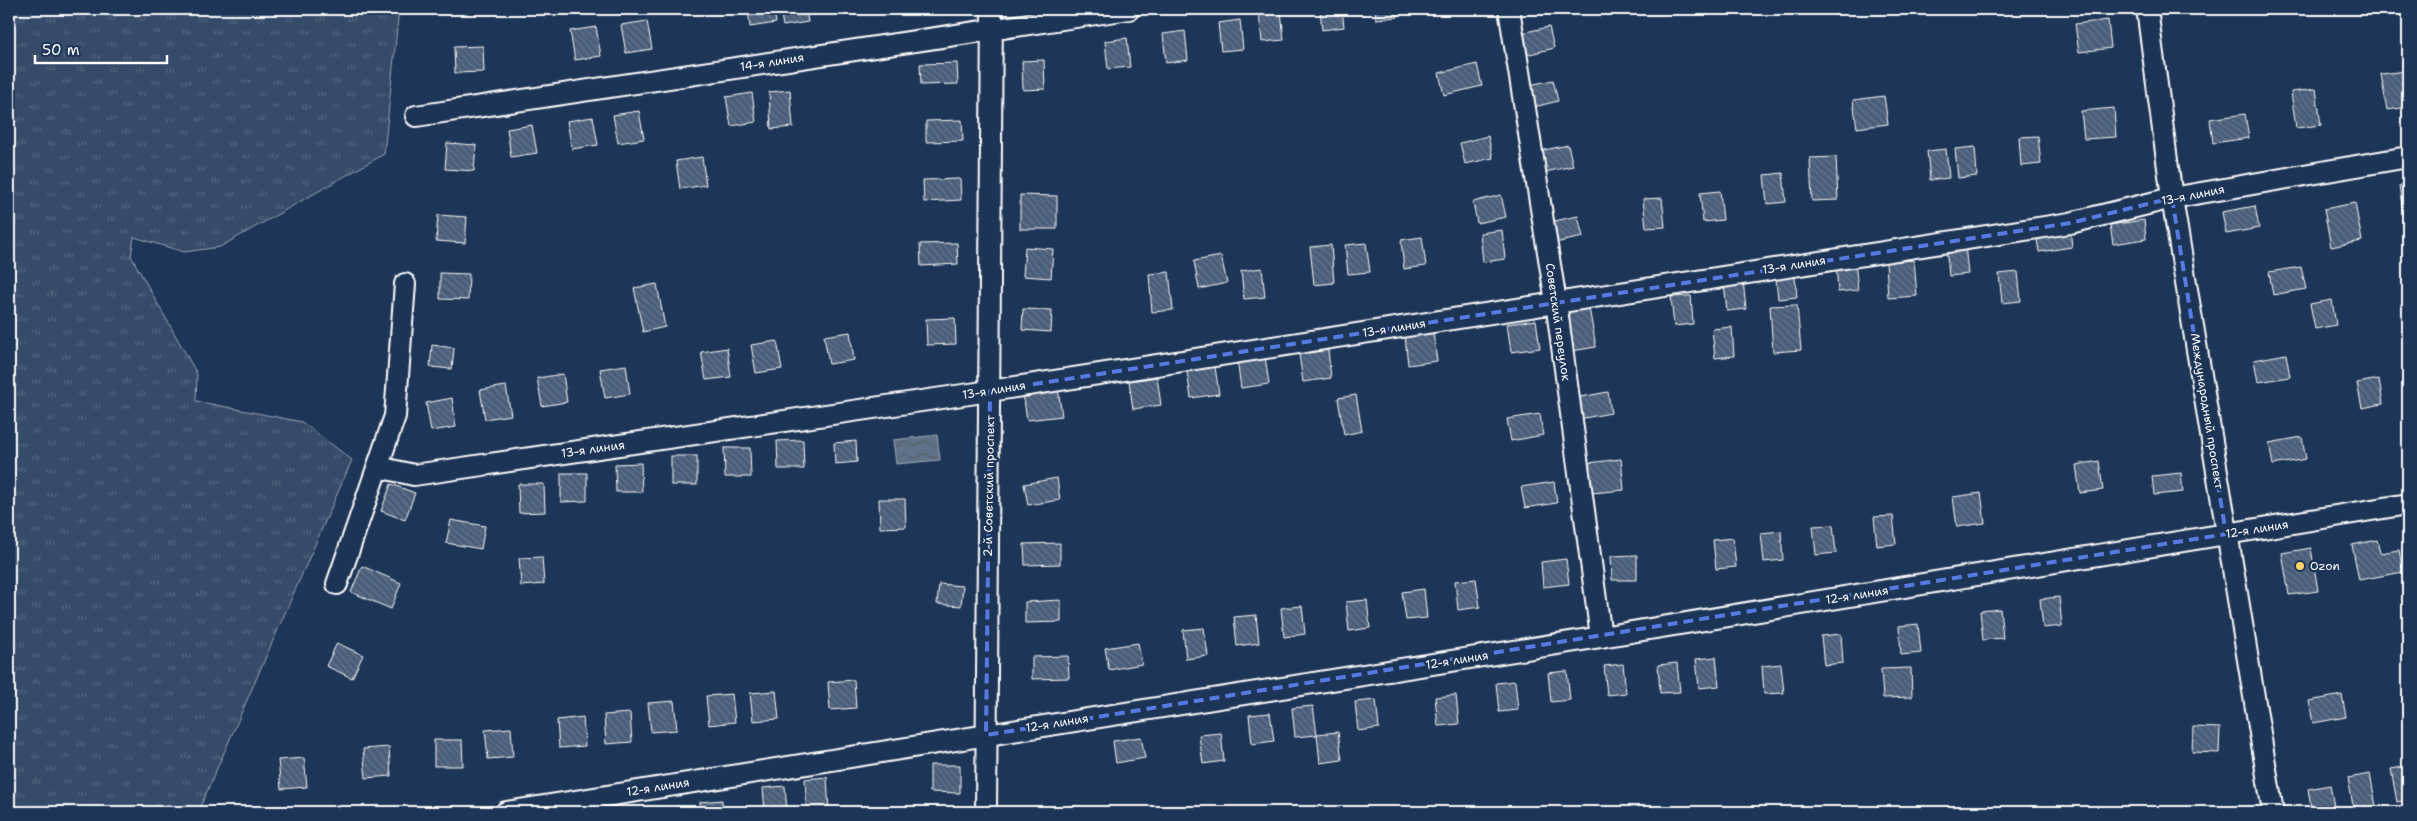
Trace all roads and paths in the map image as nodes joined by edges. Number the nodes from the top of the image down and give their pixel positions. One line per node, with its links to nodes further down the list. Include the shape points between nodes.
1 (992, 9): 5 (street, 2-й Советский проспект)
2 (1129, 9): 5 (street, 14-я линия)
3 (1509, 9): 10 (street, Советский переулок)
4 (2147, 9): 8 (street, Международный проспект)
5 (992, 29): 6 (street, 14-я линия); 11 (street, 2-й Советский проспект)
6 (416, 116)
7 (2408, 157): 8 (street, 13-я линия)
8 (2172, 198): 10 (street, 13-я линия, via 2070,223); 14 (street, Международный проспект)
9 (405, 284): 12 (street, via 395,416)
10 (1556, 302): 11 (street, 13-я линия); 16 (street, Советский переулок)
11 (990, 391): 12 (street, 13-я линия, via 414,475); 17 (street, 2-й Советский проспект)
12 (378, 467): 15 (street)
13 (2408, 504): 14 (street, 12-я линия)
14 (2226, 534): 16 (street, 12-я линия); 21 (street, Международный проспект)
15 (337, 584)
16 (1600, 637): 17 (street, 12-я линия)
17 (986, 735): 18 (street, 12-я линия); 20 (street, 2-й Советский проспект)
18 (543, 809): 19 (street, 12-я линия)
19 (506, 812)
20 (986, 812)
21 (2274, 812)

